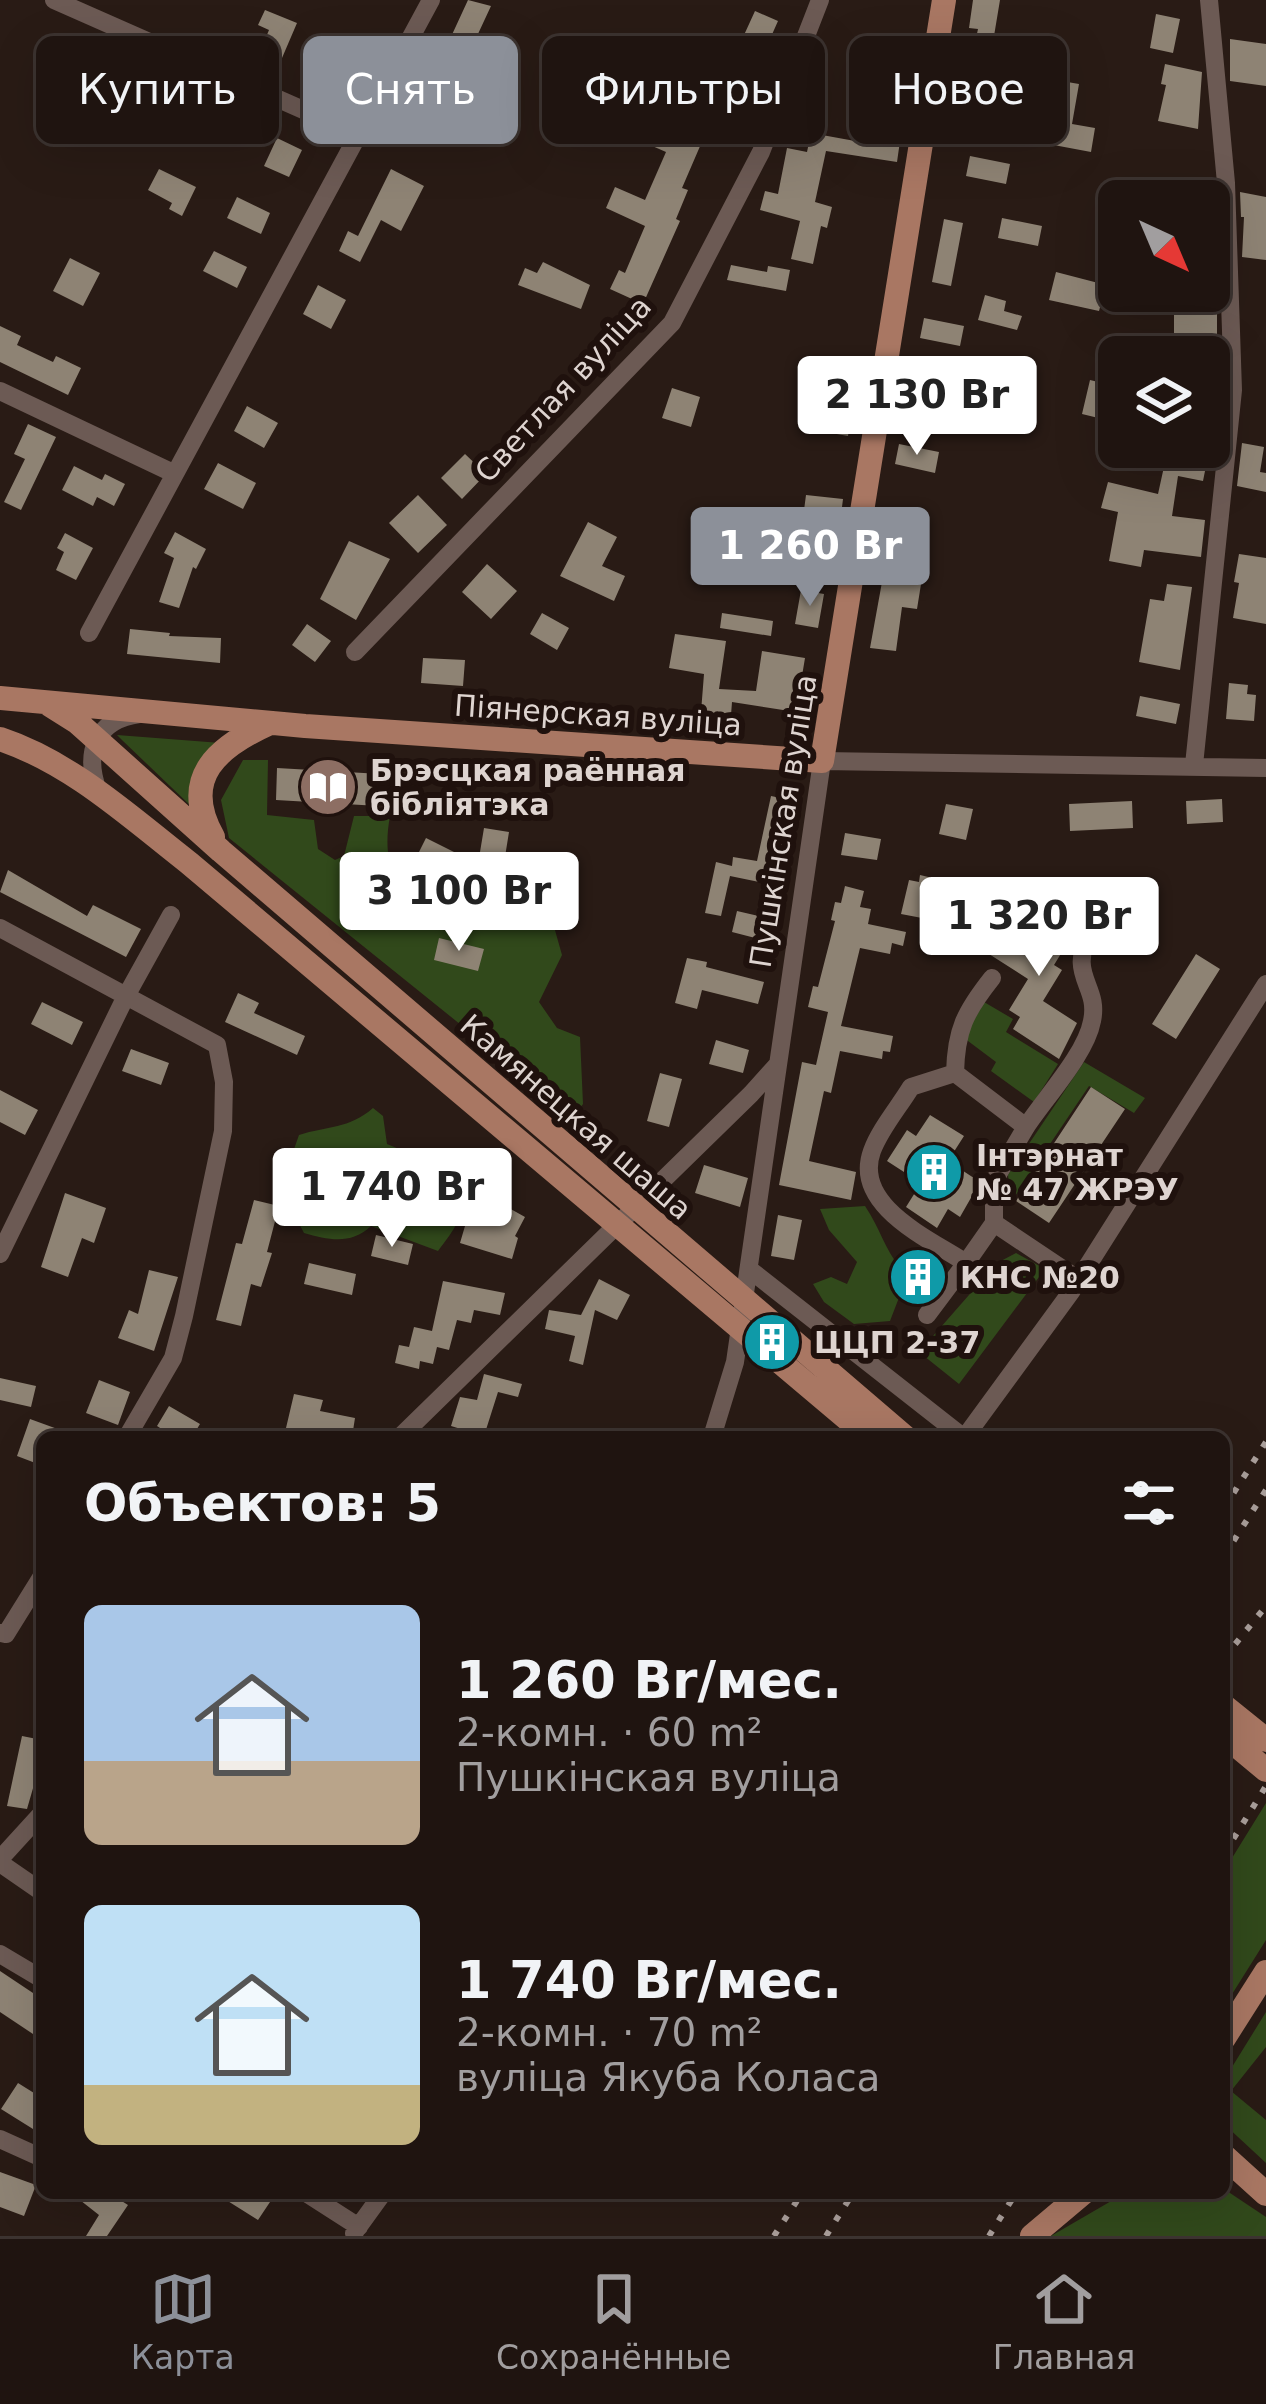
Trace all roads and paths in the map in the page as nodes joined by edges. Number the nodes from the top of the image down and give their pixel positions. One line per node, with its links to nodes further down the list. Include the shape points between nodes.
1 (54, 0): 7 (street)
2 (431, 0): 6 (street)
3 (820, 0): 12 (street, Светлая вуліца, via 761,152 672,323)
4 (944, 0): 19 (main road, Пушкінская вуліца)
5 (1209, 0): 20 (street, via 1233,390)
6 (412, 36)
7 (303, 110)
8 (355, 144): 10 (street)
9 (0, 391): 10 (street)
10 (173, 473): 11 (street)
11 (89, 633)
12 (355, 652)
13 (0, 698): 14 (main road, Піянерская вуліца)
14 (44, 702): 15 (main road, Піянерская вуліца); 18 (main road, Камянецкая шаша)
15 (149, 712): 16 (main road, Піянерская вуліца); 18 (street, via 108,724)
16 (272, 722): 19 (main road, Піянерская вуліца); 23 (main road, via 236,739 208,769 203,819)
17 (0, 739): 22 (main road, Камянецкая шаша)
18 (96, 739): 22 (street, via 91,770); 23 (main road, Камянецкая шаша)
19 (822, 761): 20 (street, Піянерская вуліца); 30 (street, Пушкінская вуліца)
20 (1194, 765): 21 (street, Піянерская вуліца)
21 (1266, 768)
22 (98, 791): 42 (main road, Камянецкая шаша)
23 (221, 850): 43 (main road, Камянецкая шаша)
24 (171, 914): 29 (street)
25 (0, 928): 29 (street)
26 (1091, 930): 32 (street, via 1081,950 1094,1004 1087,1037)
27 (992, 978): 31 (street, via 956,1039)
28 (1266, 984): 37 (street)
29 (125, 998): 34 (street); 39 (street, via 217,1045 224,1082 223,1131 173,1358)
30 (778, 1064): 36 (street, Пушкінская вуліца); 40 (street)
31 (955, 1073): 32 (street); 35 (street, via 911,1087 871,1167 881,1208)
32 (1026, 1127): 33 (street, via 994,1181)
33 (994, 1223): 35 (street); 37 (street)
34 (0, 1254)
35 (966, 1263): 38 (street)
36 (749, 1269): 41 (street, Пушкінская вуліца, via 735,1362); 44 (street)
37 (1079, 1280): 45 (street)
38 (927, 1315)
39 (130, 1431)
40 (406, 1431)
41 (714, 1431)
42 (861, 1431)
43 (897, 1431)
44 (956, 1431)
45 (968, 1431)
46 (36, 1586): 47 (street)
47 (0, 1633)
48 (1230, 1711): 49 (main road)
49 (1266, 1740)
50 (1230, 1741): 51 (main road)
51 (1266, 1770)
52 (36, 1820): 53 (street)
53 (0, 1861): 54 (street)
54 (36, 1888)
55 (0, 1954): 57 (street)
56 (1266, 1972): 58 (main road)
57 (36, 1975)
58 (1230, 2029)
59 (0, 2139): 60 (street)
60 (36, 2155)
61 (1230, 2162): 63 (main road)
62 (1230, 2177): 63 (main road)
63 (1262, 2191)
64 (315, 2199): 67 (street)
65 (379, 2199): 67 (street)
66 (1076, 2199): 68 (main road)
67 (355, 2231)
68 (1032, 2236)

